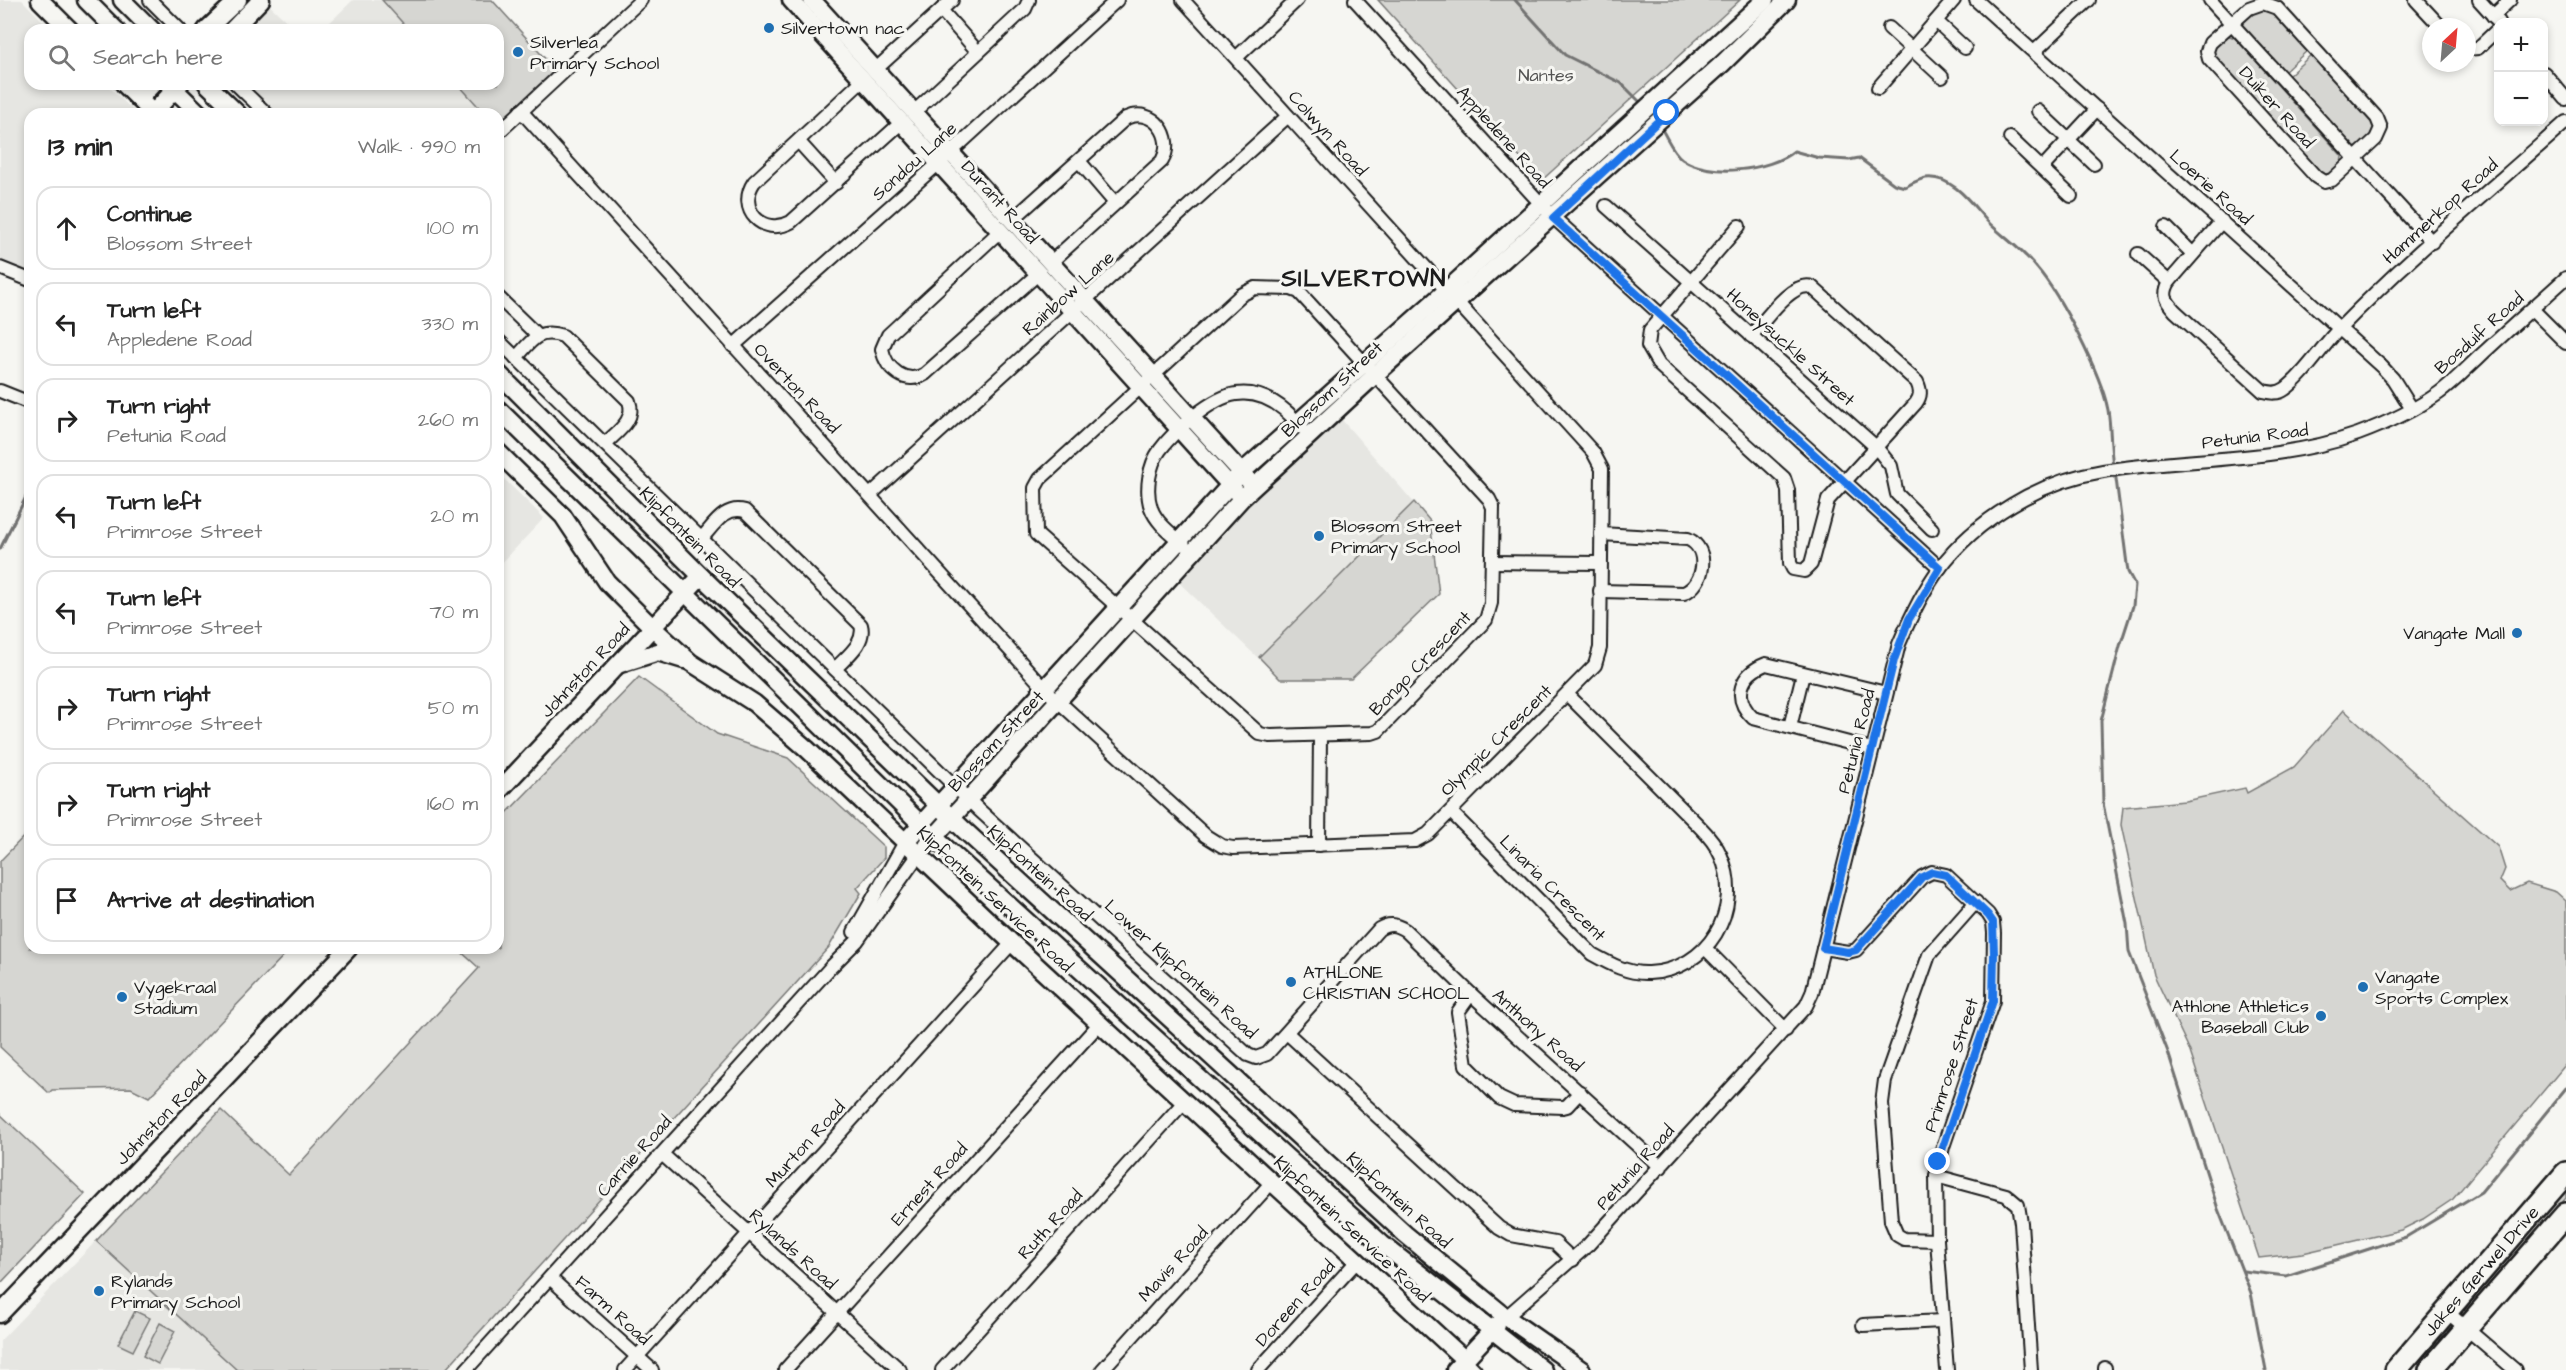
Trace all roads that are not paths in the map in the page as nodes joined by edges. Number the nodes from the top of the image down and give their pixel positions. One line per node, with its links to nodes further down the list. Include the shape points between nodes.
1 (40, 0): 30 (street)
2 (86, 0): 31 (street)
3 (122, 0): 32 (street)
4 (150, 0): 33 (street)
5 (238, 0): 34 (street)
6 (261, 0): 35 (street)
7 (641, 0): 64 (street)
8 (952, 0): 24 (street)
9 (1029, 0): 42 (street, via 1025,9)
10 (1117, 0): 73 (street, Sondou Lane)
11 (1184, 0): 44 (street, Colwyn Road)
12 (1297, 0): 44 (street)
13 (1355, 0): 81 (street, Appledene Road)
14 (1765, 0): 41 (street, Blossom Street)
15 (1787, 0): 45 (street, Blossom Street)
16 (1954, 0): 28 (street)
17 (1976, 0): 43 (street, Loerie Road)
18 (2089, 0): 43 (street)
19 (2210, 0): 29 (street, Duiker Road)
20 (2416, 0): 25 (street)
21 (2478, 0): 26 (street)
22 (2510, 0): 27 (street)
23 (801, 2): 46 (street, Durant Road)
24 (941, 10): 42 (street); 46 (street)
25 (2433, 18)
26 (2495, 18)
27 (2497, 18)
28 (1936, 21): 38 (street); 40 (street)
29 (2232, 23): 74 (street, Duiker Road); 74 (street, Duiker Road, via 2263,3 2277,8 2361,100 2381,128 2376,139); 74 (street, Duiker Road, via 2210,44 2209,59 2270,127 2324,182)
30 (64, 24)
31 (110, 24)
32 (146, 24)
33 (174, 24)
34 (212, 24)
35 (238, 24)
36 (1890, 28): 40 (street)
37 (2494, 33): 39 (street)
38 (1965, 48)
39 (2476, 48)
40 (1912, 49): 47 (street); 49 (street)
41 (1709, 50): 45 (street); 81 (street, Blossom Street)
42 (978, 52): 67 (street)
43 (2034, 52): 63 (street, Loerie Road)
44 (1237, 57): 66 (street, Colwyn Road)
45 (1722, 64): 83 (street, Blossom Street)
46 (869, 75): 67 (street, Durant Road); 72 (street)
47 (1942, 77)
48 (2548, 78): 57 (street)
49 (1878, 88)
50 (130, 90): 56 (street)
51 (147, 90): 56 (street)
52 (172, 90): 59 (street)
53 (179, 90): 60 (street)
54 (213, 90): 61 (street)
55 (242, 90): 62 (street)
56 (139, 99): 58 (street)
57 (2566, 99)
58 (149, 108)
59 (158, 108)
60 (195, 108)
61 (232, 108)
62 (261, 108)
63 (2097, 109): 71 (street); 84 (street, Loerie Road)
64 (521, 111): 69 (street); 107 (street, Overton Road)
65 (2038, 111): 71 (street)
66 (1288, 116): 97 (street, Colwyn Road); 99 (street, Rainbow Lane)
67 (908, 117): 73 (street, Durant Road); 78 (street)
68 (2566, 122): 88 (street, Hammerkop Road)
69 (504, 127)
70 (2010, 138): 77 (street)
71 (2068, 140): 76 (street); 77 (street)
72 (799, 142): 78 (street); 78 (street, via 754,182 747,198 750,211 768,226 782,227)
73 (945, 158): 85 (street, Durant Road); 107 (street, Sondou Lane)
74 (2355, 160): 88 (street, Duiker Road)
75 (1079, 161): 80 (street); 80 (street, via 1135,114 1152,119 1165,132 1166,154 1162,161); 85 (street)
76 (2094, 164)
77 (2042, 168): 79 (street)
78 (836, 183)
79 (2071, 196)
80 (1115, 203): 92 (street)
81 (1541, 205): 83 (street, Appledene Road); 97 (street, Blossom Street)
82 (1606, 206): 95 (street, Honeysuckle Street)
83 (1553, 218): 97 (street, Blossom Street); 101 (street, Appledene Road)
84 (2222, 221): 90 (street); 102 (street, Loerie Road)
85 (1006, 226): 92 (street, Durant Road); 92 (street, via 888,335 882,349 888,363 901,376 918,379)
86 (1739, 226): 95 (street)
87 (2166, 227): 90 (street)
88 (2432, 242): 102 (street, Hammerkop Road)
89 (2138, 254): 96 (street)
90 (2193, 254): 96 (street)
91 (0, 268): 93 (street)
92 (1044, 268): 99 (street, Durant Road)
93 (24, 278)
94 (2566, 278): 100 (street, Bosduif Road)
95 (1691, 281): 101 (street); 104 (street, Honeysuckle Street)
96 (2169, 282): 102 (street, Hammerkop Road, via 2164,291 2168,303 2264,391 2272,393 2290,385)
97 (1452, 297): 109 (street, Blossom Street); 127 (street, Olympic Crescent, via 1599,461)
98 (504, 303): 103 (street)
99 (1080, 307): 111 (street, Durant Road); 125 (street, Rainbow Lane)
100 (2532, 309): 105 (street); 114 (street, Bosduif Road, via 2440,393)
101 (1662, 315): 123 (street, Appledene Road); 123 (street, via 1647,337 1655,360 1787,483 1792,569 1804,572 1811,564 1825,505)
102 (2339, 328): 114 (street, Loerie Road, via 2393,379)
103 (537, 335): 108 (street); 119 (street, via 563,336 628,401 632,410 629,420)
104 (1751, 336): 120 (street, Honeysuckle Street); 120 (street, via 1794,288 1807,285 1820,295 1917,382 1920,389 1916,403)
105 (2566, 343)
106 (504, 346): 108 (street, Lower Klipfontein Road)
107 (733, 346): 125 (street, Overton Road)
108 (516, 358): 119 (street, Lower Klipfontein Road)
109 (1370, 369): 111 (street, Bongo Crescent, via 1299,292 1256,288 1241,295); 116 (street, Blossom Street); 118 (street, Blossom Street); 130 (street, Bongo Crescent, via 1489,499 1493,518)
110 (504, 380): 133 (street, Klipfontein Road)
111 (1147, 382): 117 (street, Durant Road); 136 (street, Bongo Crescent, via 1040,479 1035,488 1036,534)
112 (0, 391): 113 (street)
113 (24, 401)
114 (2412, 409): 132 (street, Petunia Road, via 2321,446 2261,456 2102,471 2058,484 2019,502 1985,525)
115 (504, 415): 135 (street)
116 (1297, 421): 117 (street, via 1278,404 1252,394 1236,393 1222,397); 118 (street); 122 (street, Blossom Street)
117 (1186, 424): 122 (street, Durant Road); 129 (street, via 1160,450 1150,472 1148,492 1157,519)
118 (1309, 436): 124 (street, Blossom Street)
119 (605, 444): 128 (street, Lower Klipfontein Road)
120 (1875, 447): 123 (street); 126 (street, Honeysuckle Street, via 1891,466 1897,494)
121 (504, 458): 137 (street, Klipfontein Service Road, via 562,516 607,582)
122 (1235, 479): 124 (street, Durant Road); 129 (street, Blossom Street)
123 (1845, 481): 132 (street, Appledene Road)
124 (1248, 492): 129 (street, Blossom Street)
125 (870, 495): 142 (street, Overton Road)
126 (1932, 529)
127 (1601, 534): 131 (street, Olympic Crescent); 134 (street, via 1688,539 1701,550 1701,576 1684,593)
128 (701, 539): 140 (street, Lower Klipfontein Road); 140 (street, via 726,513 736,508 745,511 861,625 861,641)
129 (1186, 546): 136 (street, Blossom Street)
130 (1492, 562): 131 (street); 147 (street, Bongo Crescent, via 1490,614 1483,625 1378,730 1363,735)
131 (1600, 563): 134 (street, Olympic Crescent)
132 (1940, 568): 143 (street, Petunia Road, via 1909,619)
133 (701, 576): 135 (street, Johnston Road); 151 (street, Klipfontein Road)
134 (1600, 591): 144 (street, Olympic Crescent, via 1599,657)
135 (684, 594): 137 (street, Johnston Road); 153 (street)
136 (1125, 615): 142 (street, Blossom Street); 145 (street, Blossom Street); 147 (street, Bongo Crescent, via 1260,734)
137 (652, 627): 138 (street, Klipfontein Service Road); 139 (street, Johnston Road)
138 (690, 662): 139 (street, via 658,652); 155 (street, Klipfontein Service Road, via 768,715)
139 (615, 666): 149 (street, Johnston Road)
140 (835, 669): 150 (street, Lower Klipfontein Road)
141 (1803, 674): 143 (street); 146 (street); 146 (street, via 1766,664 1753,669 1744,680 1740,697 1744,710 1753,718)
142 (1046, 690): 145 (street, Overton Road); 150 (street, Blossom Street)
143 (1886, 693): 148 (street, Petunia Road)
144 (1567, 694): 152 (street, Olympic Crescent); 161 (street, Linaria Crescent, via 1717,847 1725,867 1728,897 1723,921)
145 (1058, 702): 150 (street, Blossom Street); 156 (street, Olympic Crescent, via 1214,842 1233,848)
146 (1790, 727): 148 (street)
147 (1320, 736): 156 (street)
148 (1872, 749): 160 (street, Petunia Road)
149 (504, 786)
150 (963, 793): 151 (street, Blossom Street); 167 (street, Lower Klipfontein Road, via 1248,1055 1262,1058)
151 (946, 812): 153 (street, Blossom Street); 154 (street, Blossom Street); 184 (street, Klipfontein Road, via 1405,1234)
152 (1451, 812): 156 (street, Olympic Crescent, via 1415,841); 161 (street, Linaria Crescent, via 1592,954 1613,966 1647,973 1665,971)
153 (922, 824): 154 (street); 155 (street, Carnie Road)
154 (934, 837): 157 (street, Carnie Road); 188 (street, via 1382,1244)
155 (905, 842): 157 (street, Klipfontein Service Road); 163 (street, Carnie Road)
156 (1319, 845)
157 (919, 854): 159 (street, Klipfontein Service Road); 163 (street, Carnie Road, via 857,940)
158 (1976, 902): 160 (street, Primrose Street, via 1946,875 1932,872 1922,877 1856,950); 173 (street, Primrose Street, via 1993,922 1993,1001); 177 (street, via 1929,954 1882,1093 1894,1230 1904,1239)
159 (1012, 943): 165 (street, Klipfontein Service Road); 176 (street, Murton Road)
160 (1823, 948): 166 (street, Petunia Road, via 1812,993)
161 (1706, 949): 166 (street)
162 (343, 954): 183 (street, Johnston Road)
163 (830, 968): 170 (street, Carnie Road)
164 (1471, 994): 167 (street, Anthony Road, via 1405,930 1387,924); 168 (street, Anthony Road); 168 (street, Anthony Road, via 1458,1012 1464,1058 1499,1098 1514,1105 1563,1107)
165 (1100, 1023): 169 (street, Klipfontein Service Road); 182 (street, Ernest Road)
166 (1786, 1030): 171 (street, Petunia Road)
167 (1287, 1033): 179 (street, Lower Klipfontein Road, via 1499,1228 1511,1235 1555,1243)
168 (1580, 1092): 171 (street, Anthony Road)
169 (1184, 1102): 174 (street, Klipfontein Service Road); 196 (street, Ruth Road)
170 (662, 1154): 176 (street, Rylands Road); 180 (street, Carnie Road)
171 (1661, 1167): 179 (street, Petunia Road)
172 (2566, 1173): 181 (highway, Jakes Gerwel Drive)
173 (1936, 1176): 177 (street, Primrose Street); 202 (street, via 2006,1195 2018,1204)
174 (1272, 1182): 178 (street, Klipfontein Service Road); 197 (street, Mavis Road)
175 (2566, 1214): 187 (highway, Jakes Gerwel Drive)
176 (749, 1233): 182 (street, Rylands Road); 189 (street, Murton Road)
177 (1937, 1240): 185 (street, Primrose Street)
178 (1358, 1260): 190 (street, Klipfontein Service Road); 198 (street, Doreen Road)
179 (1573, 1260): 184 (street, Petunia Road)
180 (550, 1278): 189 (street, Farm Road); 191 (street, Carnie Road)
181 (2446, 1311): 187 (street); 203 (highway, Jakes Gerwel Drive)
182 (837, 1313): 194 (street, Ernest Road); 195 (street, Rylands Road)
183 (0, 1314)
184 (1506, 1317): 188 (street); 200 (street, Klipfontein Road)
185 (1942, 1321): 186 (street); 201 (street, Primrose Street)
186 (1863, 1325)
187 (2467, 1329): 204 (highway, Jakes Gerwel Drive); 205 (street)
188 (1491, 1331): 190 (street); 199 (street)
189 (637, 1356): 192 (street, Murton Road); 193 (street, Farm Road)
190 (1465, 1367)
191 (466, 1370)
192 (625, 1370)
193 (652, 1370)
194 (785, 1370)
195 (900, 1370)
196 (942, 1370)
197 (1102, 1370)
198 (1258, 1370)
199 (1543, 1370)
200 (1582, 1370)
201 (1947, 1370)
202 (2031, 1370)
203 (2396, 1370)
204 (2430, 1370)
205 (2515, 1370)

